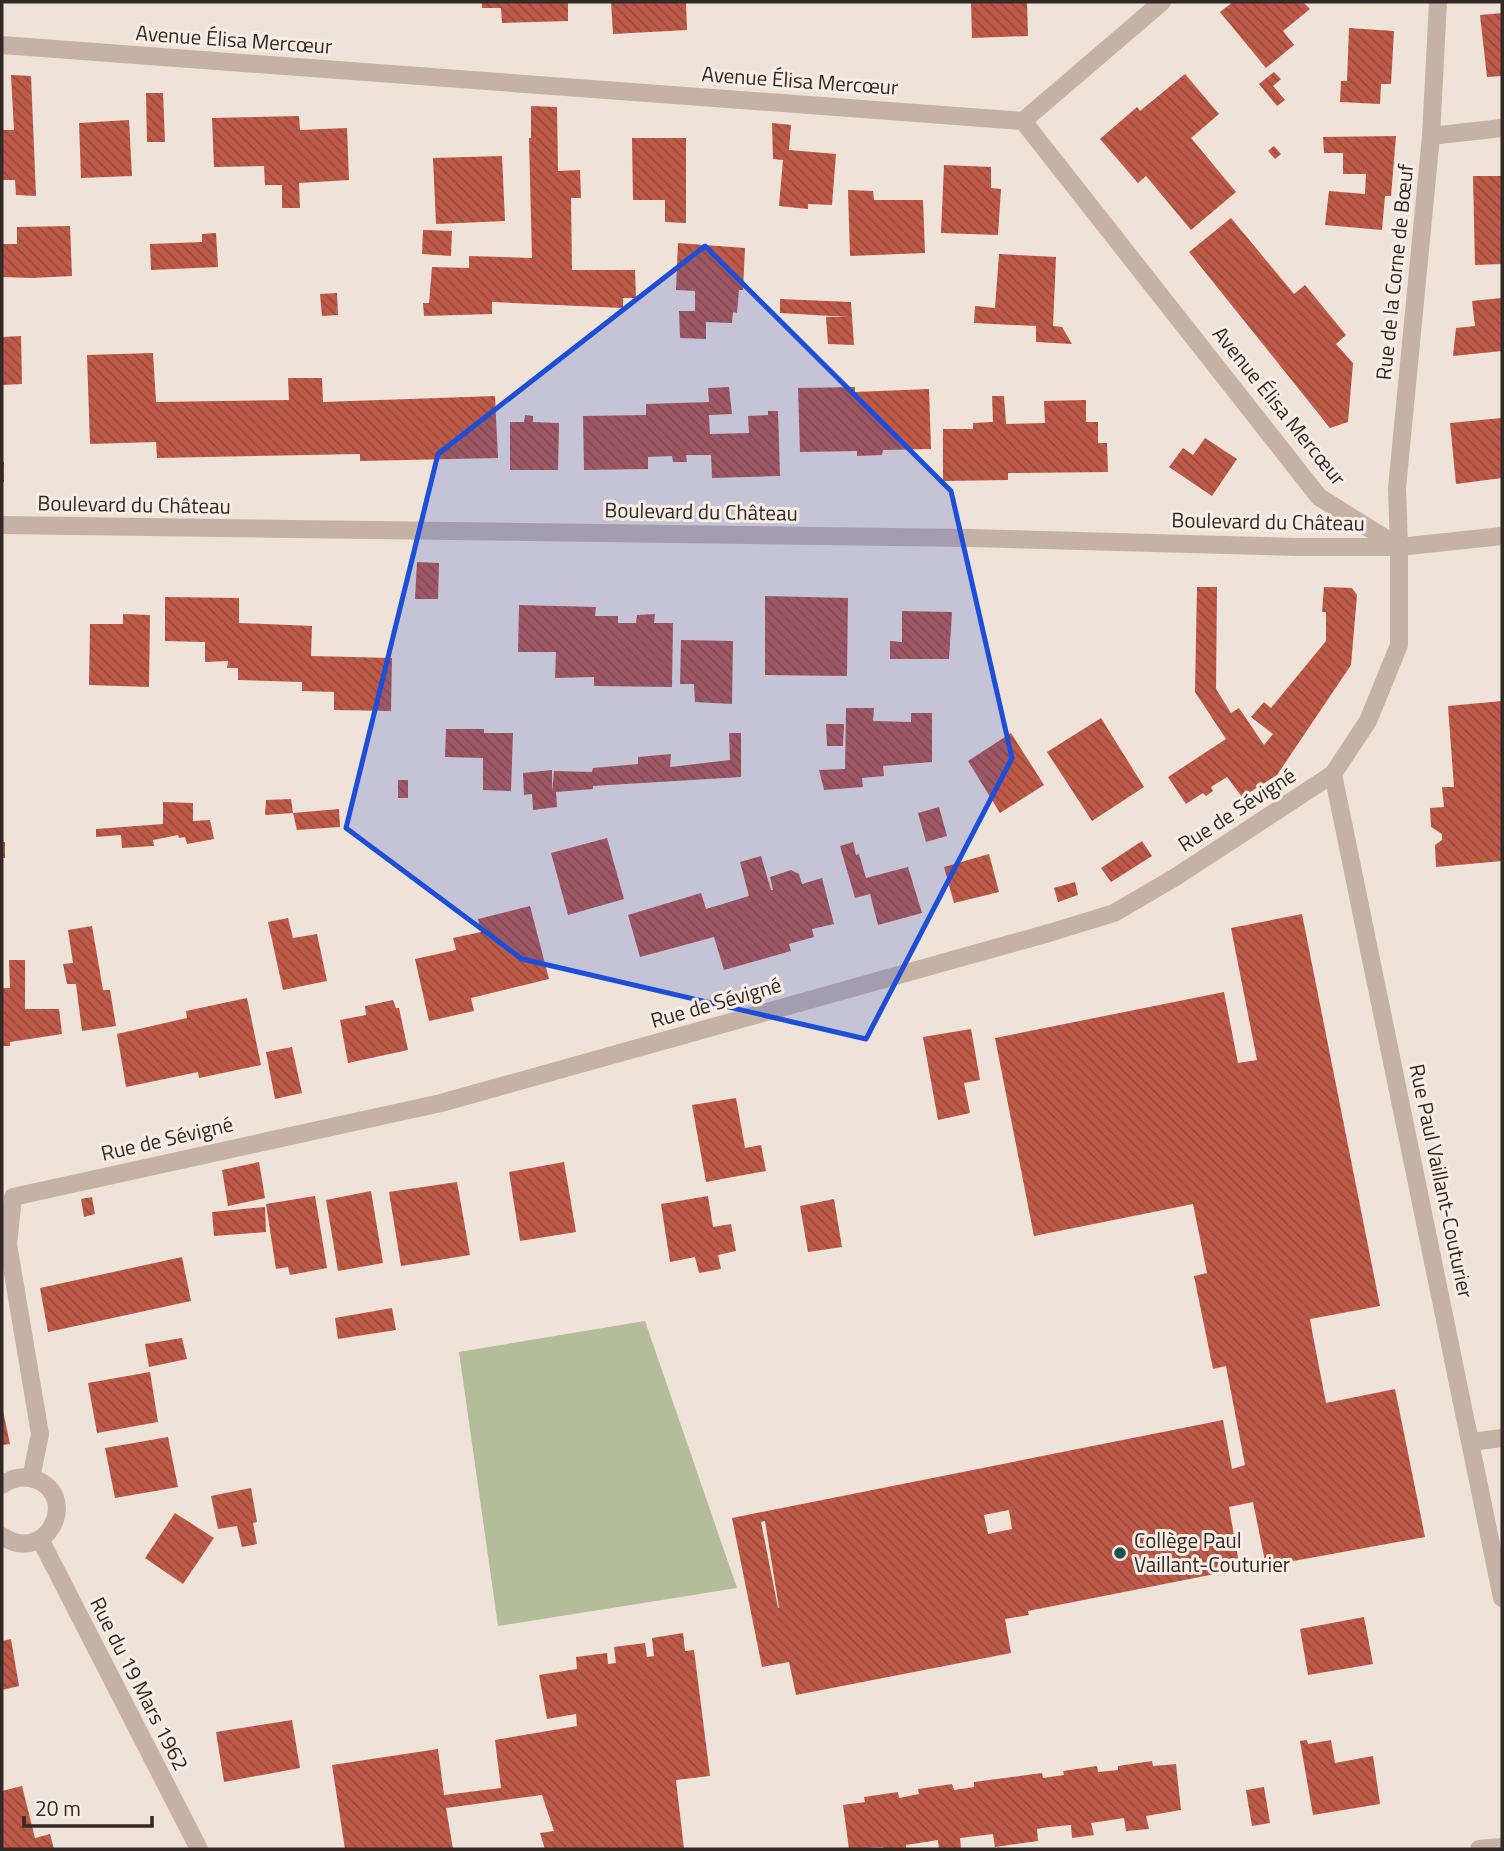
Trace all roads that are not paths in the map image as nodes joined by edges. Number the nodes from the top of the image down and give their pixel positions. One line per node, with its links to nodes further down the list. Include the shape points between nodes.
1 (1162, 2): 4 (street)
2 (1438, 2): 6 (street, Rue de la Corne de Bœuf)
3 (2, 46): 4 (street, Avenue Élisa Mercœur)
4 (1023, 121): 9 (street, Avenue Élisa Mercœur, via 1319,497)
5 (1502, 128): 6 (street)
6 (1431, 136): 9 (street, Rue de la Corne de Bœuf, via 1396,488)
7 (2, 526): 9 (street, Boulevard du Château)
8 (1502, 536): 9 (street)
9 (1399, 547): 10 (street, Rue de Sévigné, via 1399,645 1368,721)
10 (1333, 774): 11 (street, Rue de Sévigné, via 1114,913 441,1103); 13 (street, Rue Paul Vaillant-Couturier)
11 (7, 1192): 14 (street, Rue de Sévigné, via 8,1244 40,1434)
12 (1502, 1438): 13 (street)
13 (1471, 1443): 18 (street, Rue Paul Vaillant-Couturier)
14 (31, 1478): 15 (street); 17 (street, via 42,1482 56,1500 55,1522)
15 (2, 1485)
16 (2, 1536): 17 (street, via 19,1544)
17 (40, 1539): 20 (street, Rue du 19 Mars 1962)
18 (1502, 1598)
19 (1502, 1847): 21 (street)
20 (199, 1849)
21 (1479, 1849)

